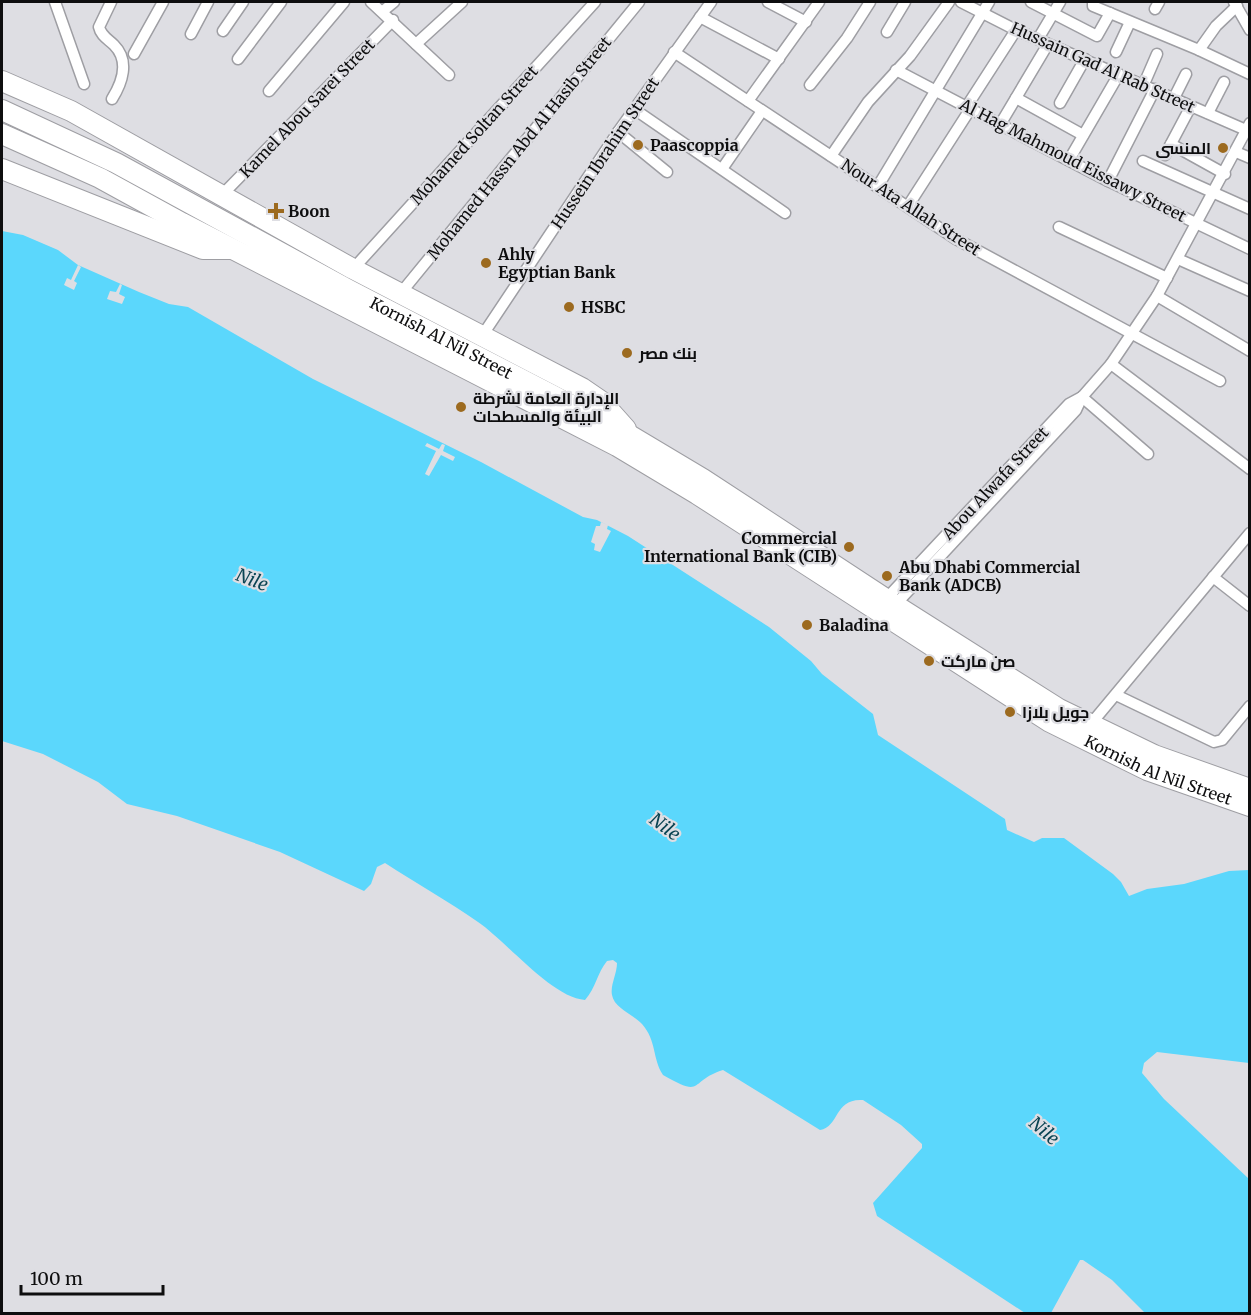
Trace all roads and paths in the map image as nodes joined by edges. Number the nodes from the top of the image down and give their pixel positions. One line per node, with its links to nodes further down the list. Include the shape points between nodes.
1 (55, 2): 56 (street)
2 (111, 2): 64 (street, via 100,22 100,32 117,50 123,71 123,80)
3 (163, 2): 44 (street)
4 (208, 2): 37 (street)
5 (243, 2): 35 (street)
6 (280, 2): 47 (street)
7 (344, 2): 60 (street)
8 (371, 2): 25 (street)
9 (394, 2): 25 (street)
10 (462, 2): 39 (street)
11 (595, 2): 101 (street, Mohamed Soltan Street)
12 (639, 2): 106 (street, Mohamed Hassn Abd Al Hasib Street)
13 (711, 2): 29 (street, Hussein Ibrahim Street)
14 (768, 2): 31 (street)
15 (819, 2): 31 (street)
16 (870, 2): 58 (street)
17 (905, 2): 36 (street)
18 (949, 2): 49 (street)
19 (961, 2): 26 (street, Hussain Gad Al Rab Street)
20 (988, 2): 26 (street)
21 (1031, 2): 28 (street)
22 (1060, 2): 28 (street)
23 (1093, 2): 27 (street, via 1092,5)
24 (1235, 4): 34 (street); 41 (street)
25 (383, 11): 30 (street)
26 (982, 12): 33 (street, Hussain Gad Al Rab Street); 61 (street)
27 (1110, 13): 28 (street, via 1098,36); 32 (street)
28 (1053, 14): 38 (street)
29 (700, 17): 42 (street, Hussein Ibrahim Street); 46 (street)
30 (393, 20): 39 (street); 92 (street, Kamel Abou Sarei Street)
31 (806, 22): 46 (street)
32 (1130, 22): 41 (street); 43 (street)
33 (1016, 30): 38 (street, Hussain Gad Al Rab Street); 68 (street)
34 (1250, 30)
35 (223, 31)
36 (887, 32)
37 (191, 34)
38 (1038, 39): 40 (street, Hussain Gad Al Rab Street)
39 (416, 44): 53 (street)
40 (1048, 44): 48 (street, Hussain Gad Al Rab Street); 62 (street)
41 (1199, 50): 52 (street)
42 (674, 52): 65 (street, Nour Ata Allah Street); 69 (street, Hussein Ibrahim Street)
43 (1116, 52)
44 (134, 54)
45 (1157, 54): 57 (street)
46 (779, 58): 65 (street)
47 (238, 59)
48 (1085, 59): 50 (street, Hussain Gad Al Rab Street); 66 (street)
49 (896, 70): 61 (street, Al Hag Mahmoud Eissawy Street); 81 (street, via 868,102)
50 (1119, 74): 57 (street, Hussain Gad Al Rab Street); 77 (street)
51 (1186, 74): 63 (street)
52 (1250, 74)
53 (449, 75)
54 (2, 81): 92 (highway, via 71,111)
55 (1224, 82): 72 (street)
56 (84, 84)
57 (1144, 84): 59 (street, Hussain Gad Al Rab Street)
58 (810, 85)
59 (1155, 89): 63 (street, Hussain Gad Al Rab Street); 89 (street)
60 (269, 91)
61 (937, 91): 68 (street, Al Hag Mahmoud Eissawy Street); 90 (street)
62 (1016, 98): 73 (street); 77 (street)
63 (1174, 98): 67 (street, Hussain Gad Al Rab Street)
64 (112, 99)
65 (748, 101): 71 (street, Nour Ata Allah Street)
66 (1060, 104)
67 (1191, 106): 72 (street, Hussain Gad Al Rab Street); 78 (street)
68 (969, 107): 73 (street, Al Hag Mahmoud Eissawy Street); 93 (street)
69 (634, 109): 75 (street, Hussein Ibrahim Street); 86 (street)
70 (2, 110): 104 (highway, Kornish Al Nil Street, via 116,163)
71 (762, 111): 81 (street, Nour Ata Allah Street); 86 (street)
72 (1208, 113): 74 (street, Hussain Gad Al Rab Street)
73 (1001, 123): 83 (street, Al Hag Mahmoud Eissawy Street)
74 (1248, 127): 79 (street, Abou Alwafa Street)
75 (618, 132): 87 (street); 109 (street, Hussein Ibrahim Street)
76 (2, 134): 98 (highway, Kornish Al Nil Street, via 100,178)
77 (1083, 135): 83 (street)
78 (1171, 144): 80 (street); 88 (street)
79 (1236, 152): 82 (street); 88 (street, Abou Alwafa Street)
80 (1165, 155)
81 (831, 156): 90 (street, Nour Ata Allah Street)
82 (1250, 158)
83 (1069, 160): 89 (street, Al Hag Mahmoud Eissawy Street)
84 (1143, 161): 91 (street)
85 (2, 169): 98 (highway, via 203,249)
86 (722, 170): 95 (street)
87 (667, 172)
88 (1224, 174): 91 (street, Abou Alwafa Street)
89 (1108, 181): 96 (street, Al Hag Mahmoud Eissawy Street)
90 (878, 186): 93 (street, Nour Ata Allah Street)
91 (1214, 193): 94 (street); 96 (street, Abou Alwafa Street)
92 (222, 195): 101 (highway)
93 (908, 206): 108 (street, Nour Ata Allah Street, via 985,255)
94 (1250, 209)
95 (785, 213)
96 (1197, 224): 99 (street, Al Hag Mahmoud Eissawy Street); 100 (street, Abou Alwafa Street)
97 (1059, 226): 102 (street)
98 (235, 249): 125 (highway, Kornish Al Nil Street, via 617,446 1050,722 1147,770)
99 (1250, 249)
100 (1178, 259): 102 (street, Abou Alwafa Street); 105 (street)
101 (353, 269): 103 (highway)
102 (1167, 278): 107 (street, Abou Alwafa Street)
103 (381, 284): 104 (highway); 106 (highway)
104 (349, 290): 114 (highway, Kornish Al Nil Street)
105 (1250, 291)
106 (400, 294): 109 (highway)
107 (1157, 296): 108 (street, Abou Alwafa Street); 110 (street)
108 (1134, 333): 111 (street, Abou Alwafa Street); 112 (street, Nour Ata Allah Street)
109 (482, 336): 114 (highway, via 582,388 618,417)
110 (1250, 351)
111 (1111, 364): 113 (street, Abou Alwafa Street); 116 (street)
112 (1220, 381)
113 (1082, 397): 115 (street); 119 (street, Abou Alwafa Street, via 1076,410)
114 (631, 436): 119 (highway, Kornish Al Nil Street, via 703,478)
115 (1148, 454)
116 (1250, 469)
117 (1250, 533): 118 (street)
118 (1213, 577): 120 (street); 121 (street)
119 (890, 602): 123 (highway, Kornish Al Nil Street)
120 (1250, 606)
121 (1116, 695): 122 (street, via 1214,742 1222,740); 123 (street)
122 (1250, 706)
123 (1090, 725): 124 (highway, Kornish Al Nil Street, via 1154,755)
124 (1250, 789)
125 (1250, 806)

